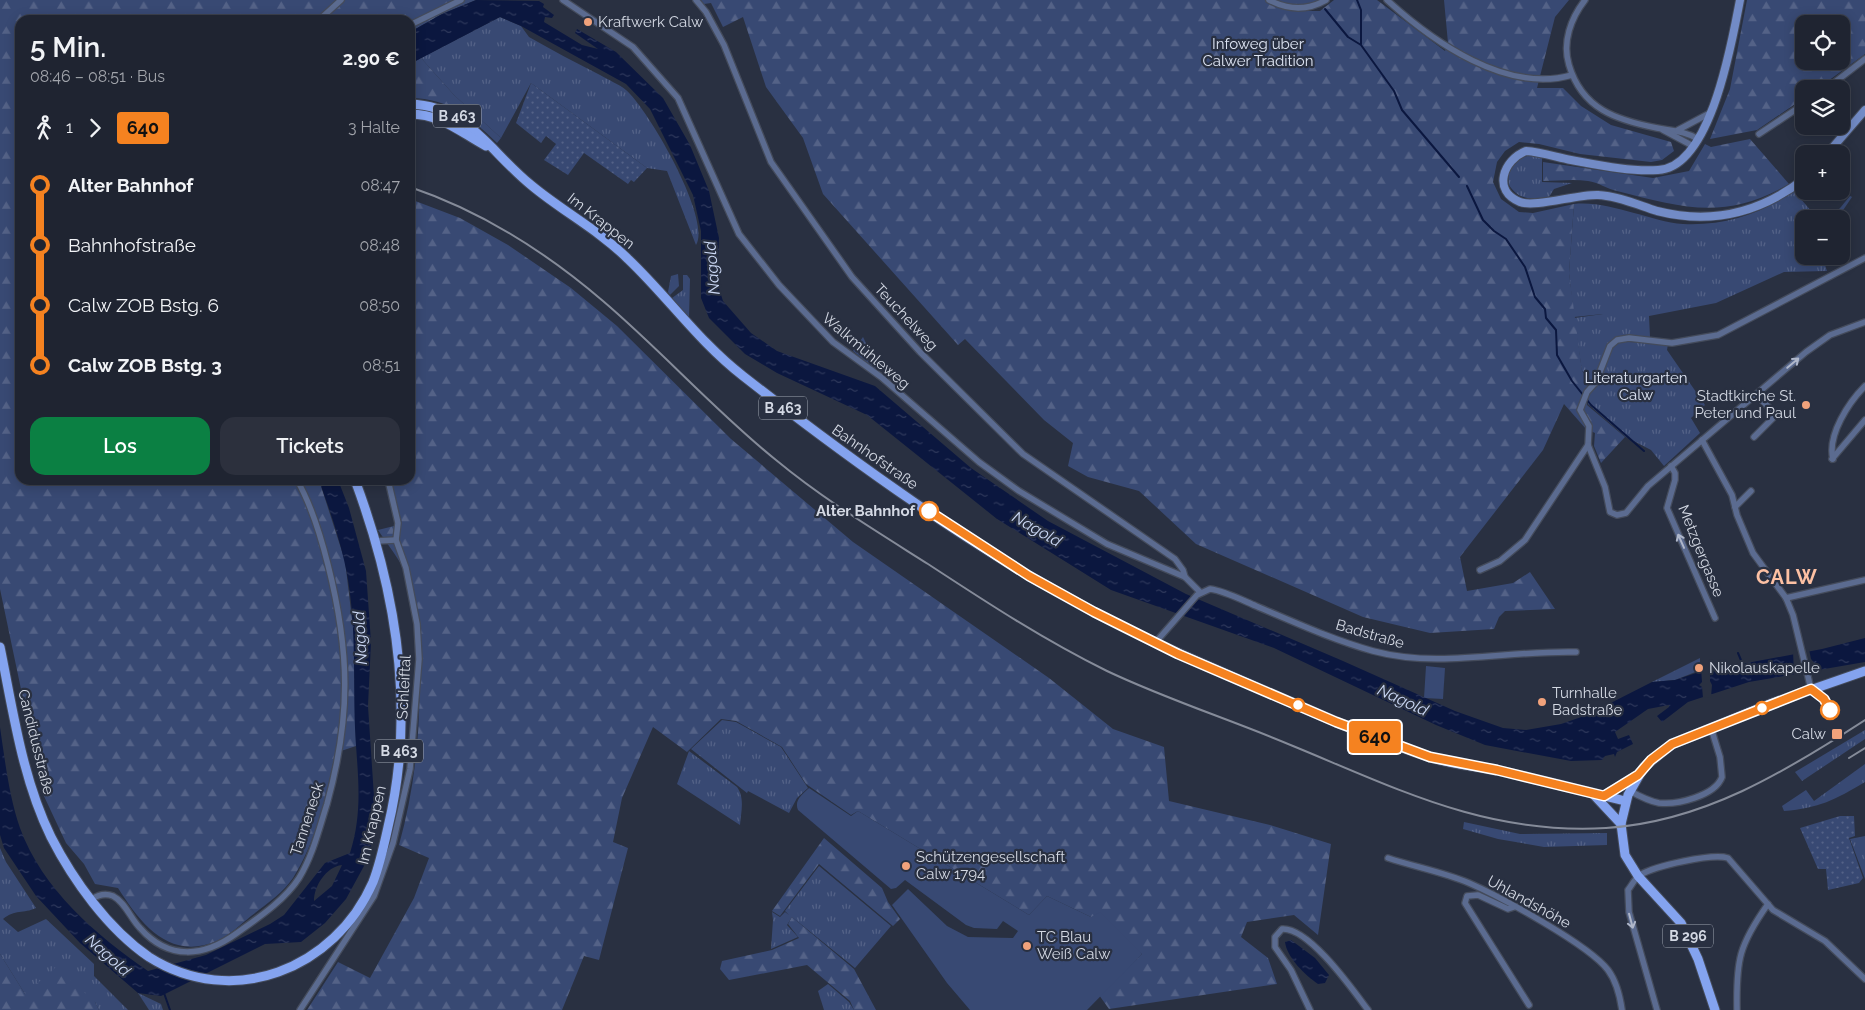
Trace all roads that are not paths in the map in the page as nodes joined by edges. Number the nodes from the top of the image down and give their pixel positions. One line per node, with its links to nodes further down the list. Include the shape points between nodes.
1 (341, 0): 10 (street)
2 (461, 0): 11 (street)
3 (563, 0): 46 (street, Walkmühleweg, via 633,47 678,98 738,234 779,285 833,342 1018,491 1107,544)
4 (696, 0): 46 (street, Teuchelweg, via 724,45 770,162 852,277 920,352 1022,454 1175,559)
5 (1269, 0): 6 (street, via 1293,9)
6 (1326, 0)
7 (1388, 0): 13 (street, via 1437,41 1474,61 1521,77 1548,80)
8 (1585, 0): 13 (street, via 1568,34 1566,47)
9 (1740, 0): 18 (street, via 1724,72)
10 (324, 15)
11 (415, 23)
12 (1865, 59): 14 (street)
13 (1572, 75): 20 (street, via 1579,90 1606,113)
14 (1838, 80)
15 (415, 105): 26 (main road, Im Krappen / B 463, via 449,112 472,127)
16 (1795, 110): 22 (street)
17 (1865, 110): 24 (street)
18 (1710, 113): 21 (street); 23 (street)
19 (415, 114): 26 (main road, Im Krappen / B 463, via 443,120)
20 (1659, 128): 21 (street); 25 (street)
21 (1678, 130): 23 (street)
22 (1759, 134)
23 (1698, 139): 25 (street)
24 (1835, 145)
25 (1693, 146): 27 (street, via 1678,163 1659,170 1526,151 1510,160 1504,185 1511,196 1524,204 1600,195 1676,215 1714,216 1759,207)
26 (493, 150): 29 (main road, Im Krappen / B 463, via 534,188 625,255)
27 (1795, 185)
28 (1865, 258): 36 (street, via 1718,335 1672,343 1629,338 1616,340 1610,346 1596,382 1582,402 1580,410 1588,426)
29 (686, 322): 51 (main road, Bahnhofstraße / B 463, via 726,363 862,466 1029,576)
30 (1865, 322): 32 (street, one-way to 30, via 1830,335)
31 (1865, 386): 33 (street, via 1851,402 1840,425 1831,450 1832,459)
32 (1757, 395): 34 (street, via 1776,415); 35 (street)
33 (1865, 420)
34 (1754, 437)
35 (1702, 440): 37 (street); 42 (street, via 1725,481)
36 (1588, 446): 37 (street, via 1605,486 1608,510 1613,514 1626,514 1648,486); 45 (street, via 1525,540 1500,561)
37 (1671, 466): 50 (street, Metzgergasse, one-way to 37, via 1668,508 1675,480)
38 (300, 485): 65 (street, Tanneneck, via 322,542 339,609 346,679 344,726 335,773 316,842 298,879 276,902 237,933 198,953 172,951 160,945 141,930 112,896)
39 (357, 485): 44 (main road, Im Krappen / B 463)
40 (389, 485): 43 (street, via 398,523)
41 (1751, 491): 42 (street)
42 (1735, 507): 49 (street, via 1753,553)
43 (396, 540): 44 (street); 71 (street, Schleiftal, via 406,568 420,660 410,768 393,843 374,896)
44 (376, 541): 68 (main road, Im Krappen / B 463, via 391,606 400,673 400,740 392,812 373,881 352,918 325,948 272,976 237,980 203,978)
45 (1480, 570)
46 (1185, 577): 48 (street, Walkmühleweg)
47 (1865, 580): 49 (street)
48 (1199, 593): 51 (street); 53 (street, Badstraße, via 1216,590 1343,640 1403,658 1438,660)
49 (1786, 598): 55 (street)
50 (1715, 618)
51 (1156, 643): 59 (main road, Bahnhofstraße / B 463, via 1336,722 1430,757)
52 (0, 646): 65 (main road, Candidusstraße / B 463, via 21,748 38,807 69,867)
53 (1576, 652)
54 (1865, 671): 55 (main road, B 296)
55 (1811, 689): 56 (main road, B 296)
56 (1711, 728): 57 (main road, B 296, via 1666,748); 58 (street, via 1722,777 1714,788 1667,803 1645,799)
57 (1638, 775): 58 (main road, B 296); 60 (main road)
58 (1630, 791): 61 (main road, B 296)
59 (1593, 794): 60 (main road, Bahnhofstraße / B 463); 62 (main road)
60 (1604, 796): 61 (main road, Bahnhofstraße / B 463)
61 (1625, 801): 62 (main road, B 296)
62 (1621, 824): 64 (main road, B 296, via 1625,855)
63 (1388, 858): 67 (street, Uhlandshöhe, via 1470,884)
64 (1638, 876): 66 (street, via 1722,856 1733,863); 75 (street, one-way to 75, via 1628,890 1629,912); 76 (main road, B 296, via 1681,923 1698,959)
65 (92, 899): 68 (main road, Candidusstraße / B 463, via 117,929)
66 (1768, 904): 69 (street, via 1825,941); 77 (street, via 1742,947)
67 (1514, 906): 70 (street, via 1508,909 1473,894 1466,896 1464,903); 74 (street, Uhlandshöhe, via 1599,959 1616,985)
68 (149, 957)
69 (1865, 979)
70 (1529, 1005)
71 (300, 1010)
72 (1310, 1010): 73 (street, via 1291,970 1275,947 1275,936 1282,929 1297,932 1310,943)
73 (1368, 1010)
74 (1622, 1010)
75 (1658, 1010)
76 (1715, 1010)
77 (1737, 1010)

